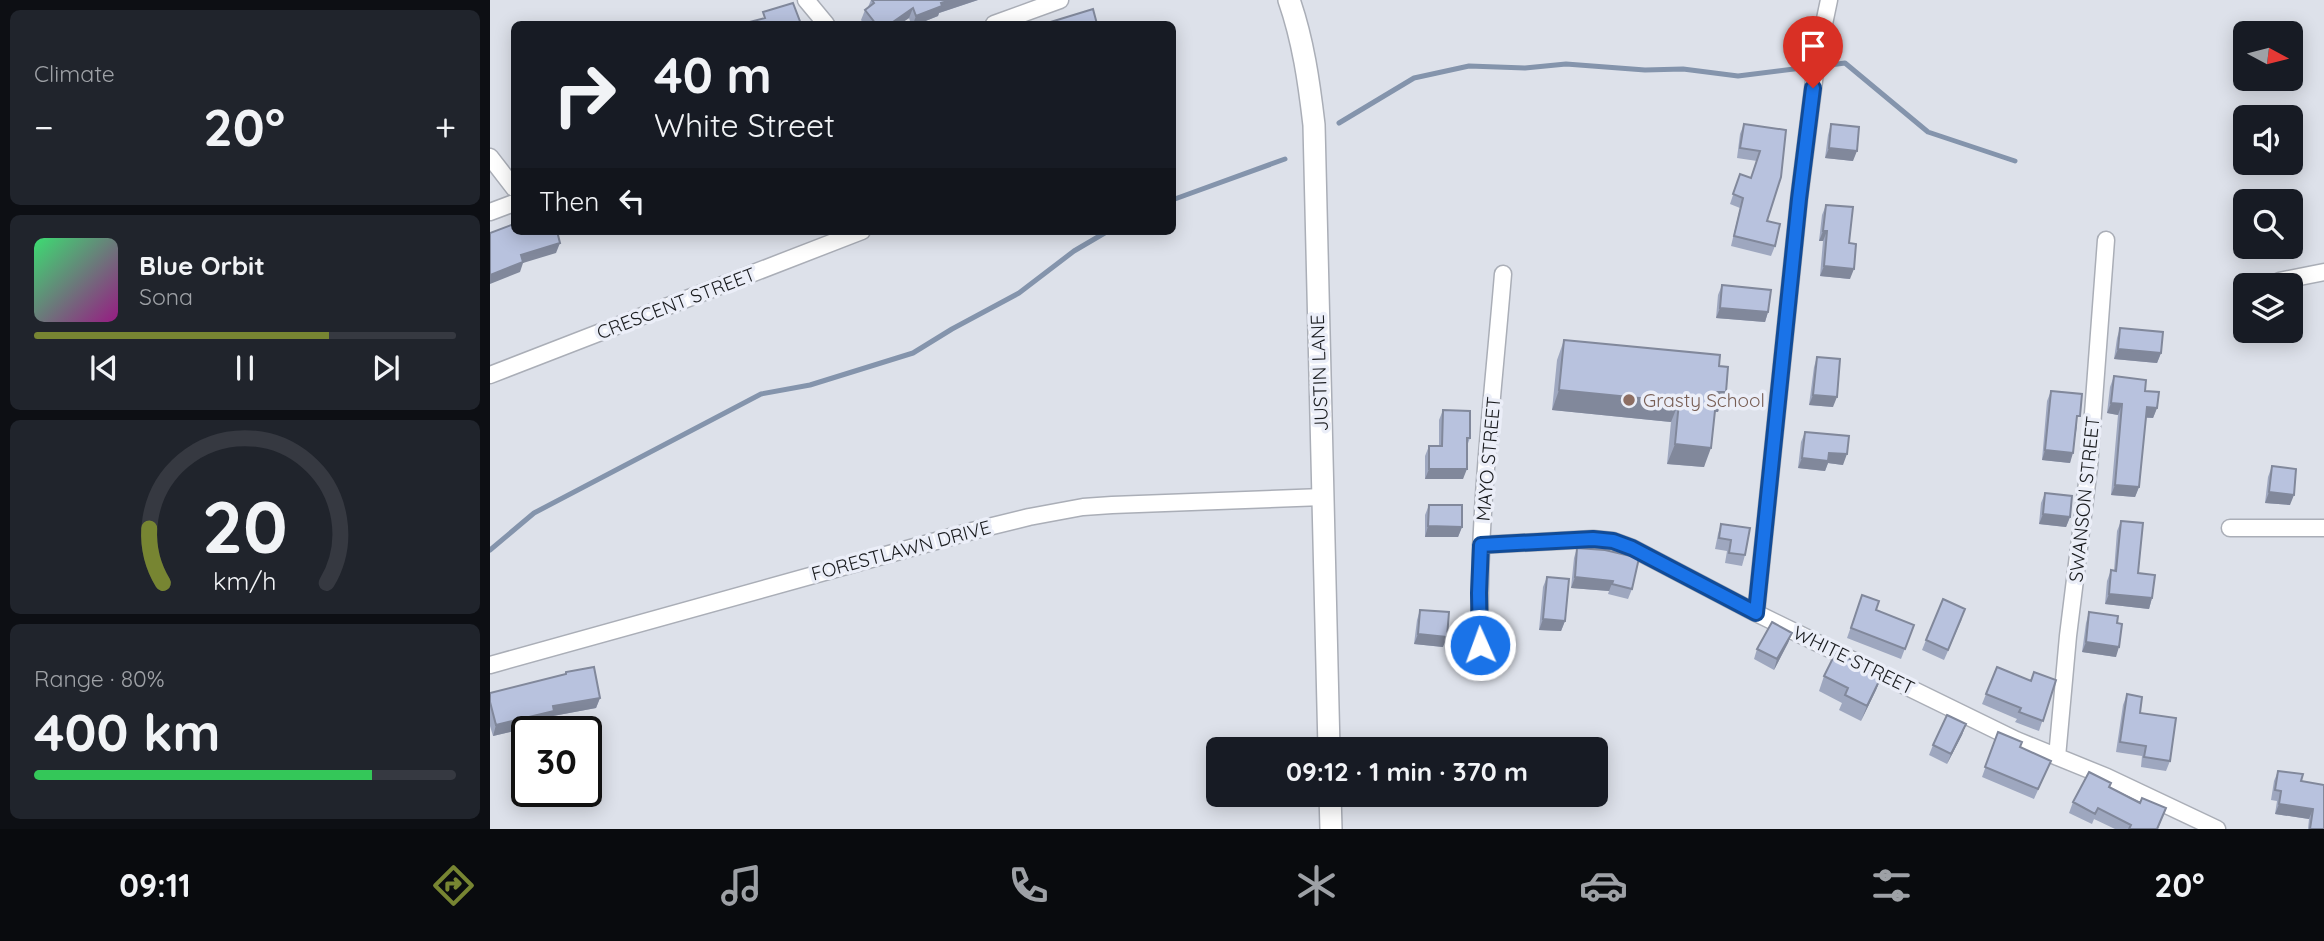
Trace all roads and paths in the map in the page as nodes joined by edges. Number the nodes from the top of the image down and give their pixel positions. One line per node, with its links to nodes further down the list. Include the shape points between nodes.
1 (806, 0): 5 (street)
2 (1060, 0): 6 (street)
3 (1289, 0): 17 (main road, JUSTIN LANE, via 1310,87 1314,125)
4 (1829, 0): 21 (street, via 1799,199)
5 (824, 21)
6 (1002, 21)
7 (490, 157): 8 (street)
8 (511, 184)
9 (511, 204): 10 (street)
10 (490, 212)
11 (852, 235): 16 (street, CRESCENT STREET)
12 (2106, 240): 25 (street, SWANSON STREET, via 2089,467)
13 (2324, 272): 15 (street)
14 (1503, 274): 20 (street, MAYO STREET)
15 (2303, 276)
16 (490, 375)
17 (1323, 497): 23 (street, FORESTLAWN DRIVE, via 1112,505 1029,517); 24 (main road, JUSTIN LANE)
18 (2230, 528): 19 (street)
19 (2324, 528)
20 (1481, 545): 21 (street, WHITE STREET, via 1613,541); 22 (street, MAYO STREET)
21 (1756, 613): 25 (street, WHITE STREET)
22 (1480, 645)
23 (490, 665)
24 (1329, 737)
25 (2057, 757): 28 (street, WHITE STREET)
26 (1330, 807): 27 (main road)
27 (1331, 829)
28 (2217, 829)

